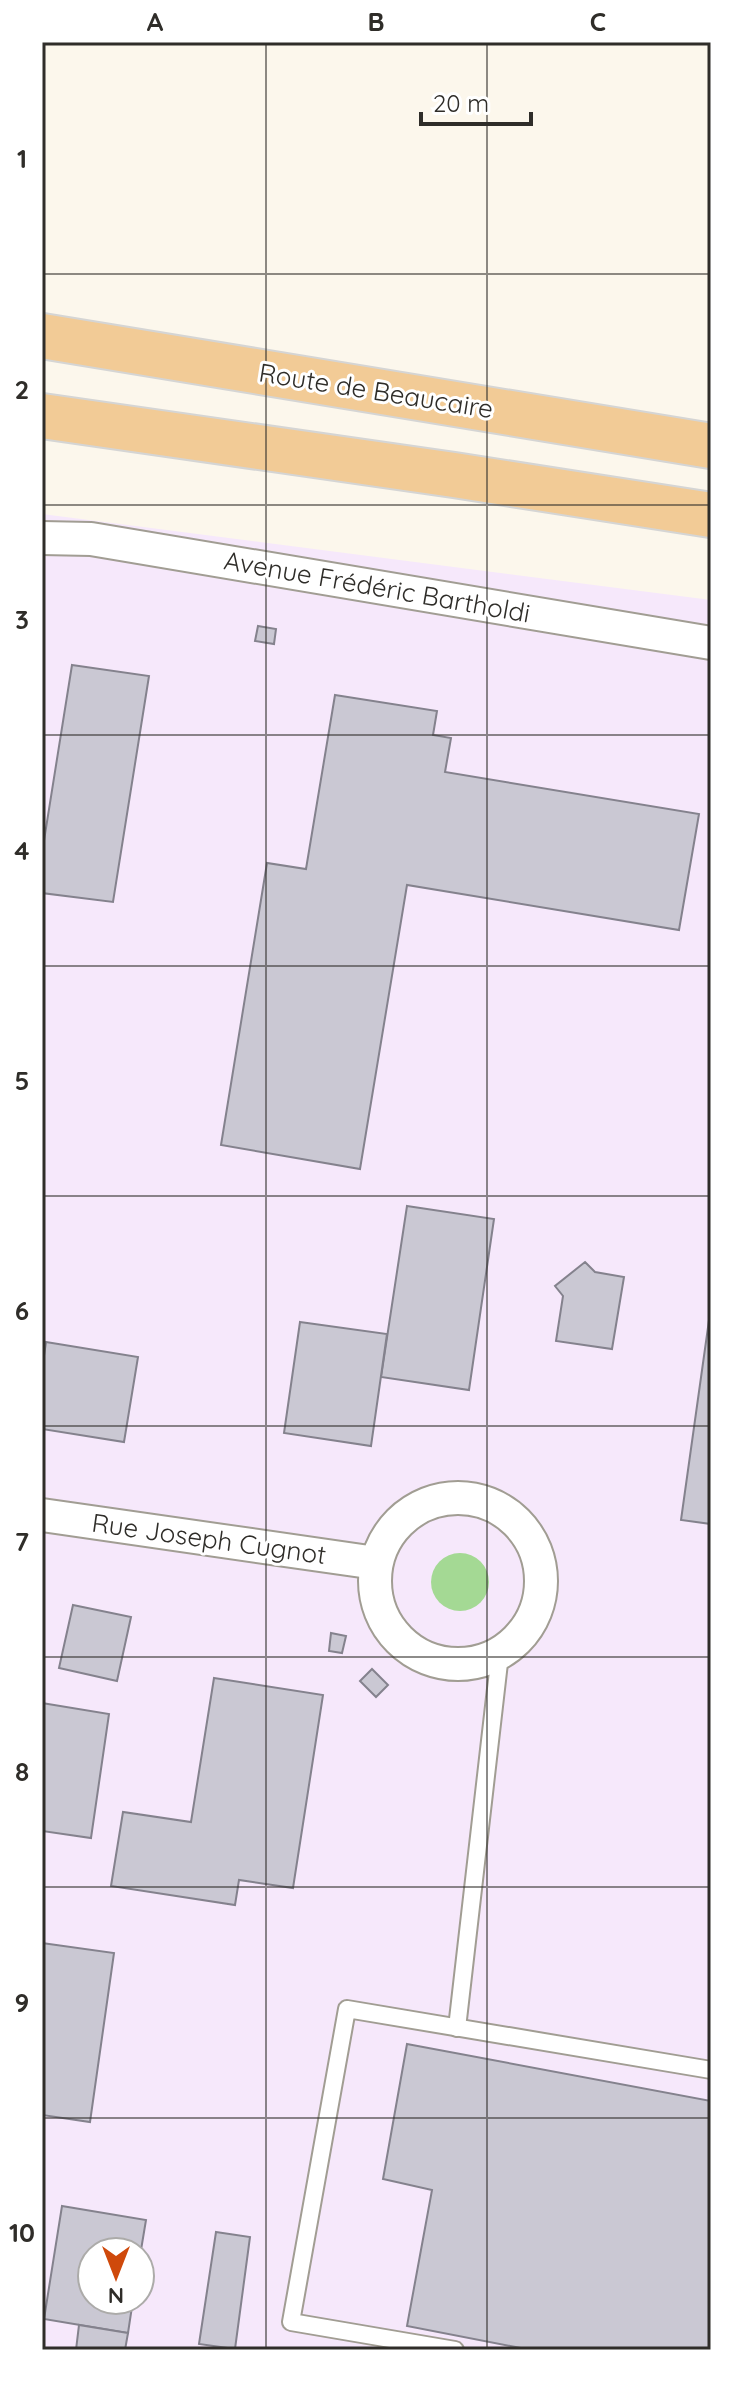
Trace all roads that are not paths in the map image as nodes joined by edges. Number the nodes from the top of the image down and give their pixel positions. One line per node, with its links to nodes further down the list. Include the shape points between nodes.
1 (42, 336): 3 (main road, Route de Beaucaire)
2 (42, 416): 4 (main road)
3 (711, 446)
4 (711, 515)
5 (42, 538): 6 (street, Avenue Frédéric Bartholdi, via 91,539)
6 (711, 643)
7 (42, 1515): 8 (street, Rue Joseph Cugnot)
8 (376, 1563): 9 (street, via 382,1617 398,1640 420,1656 447,1664 474,1664); 9 (street, via 404,1517 428,1503 455,1498 483,1501 507,1514 527,1533 539,1559 542,1586 536,1613 521,1637)
9 (500, 1654): 10 (lane)
10 (457, 2028): 11 (lane); 12 (lane, via 347,2009 291,2322)
11 (711, 2070)
12 (455, 2350)

